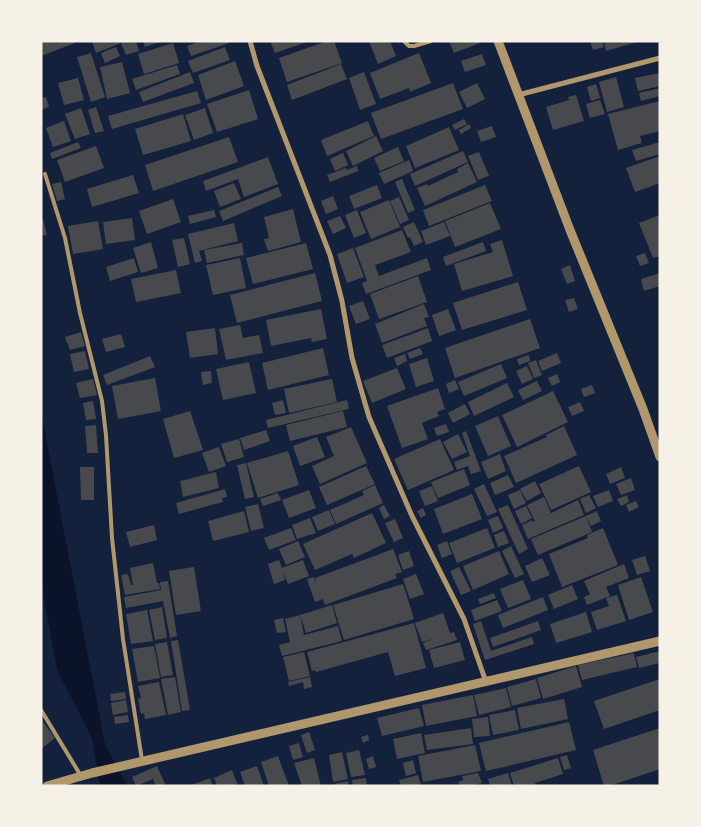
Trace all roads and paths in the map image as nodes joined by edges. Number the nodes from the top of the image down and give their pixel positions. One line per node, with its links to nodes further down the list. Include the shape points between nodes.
1 (250, 41): 10 (street, via 330,255 352,358 369,417 412,516 464,618)
2 (404, 41): 3 (lane, via 414,46)
3 (430, 41)
4 (498, 41): 6 (street)
5 (660, 58): 6 (street)
6 (518, 95): 8 (street)
7 (45, 174): 12 (lane, via 64,238 102,401 123,639)
8 (660, 457)
9 (660, 641): 10 (street)
10 (486, 682): 12 (street)
11 (41, 710): 13 (lane)
12 (142, 762): 13 (street)
13 (81, 776): 14 (street)
14 (47, 786)

